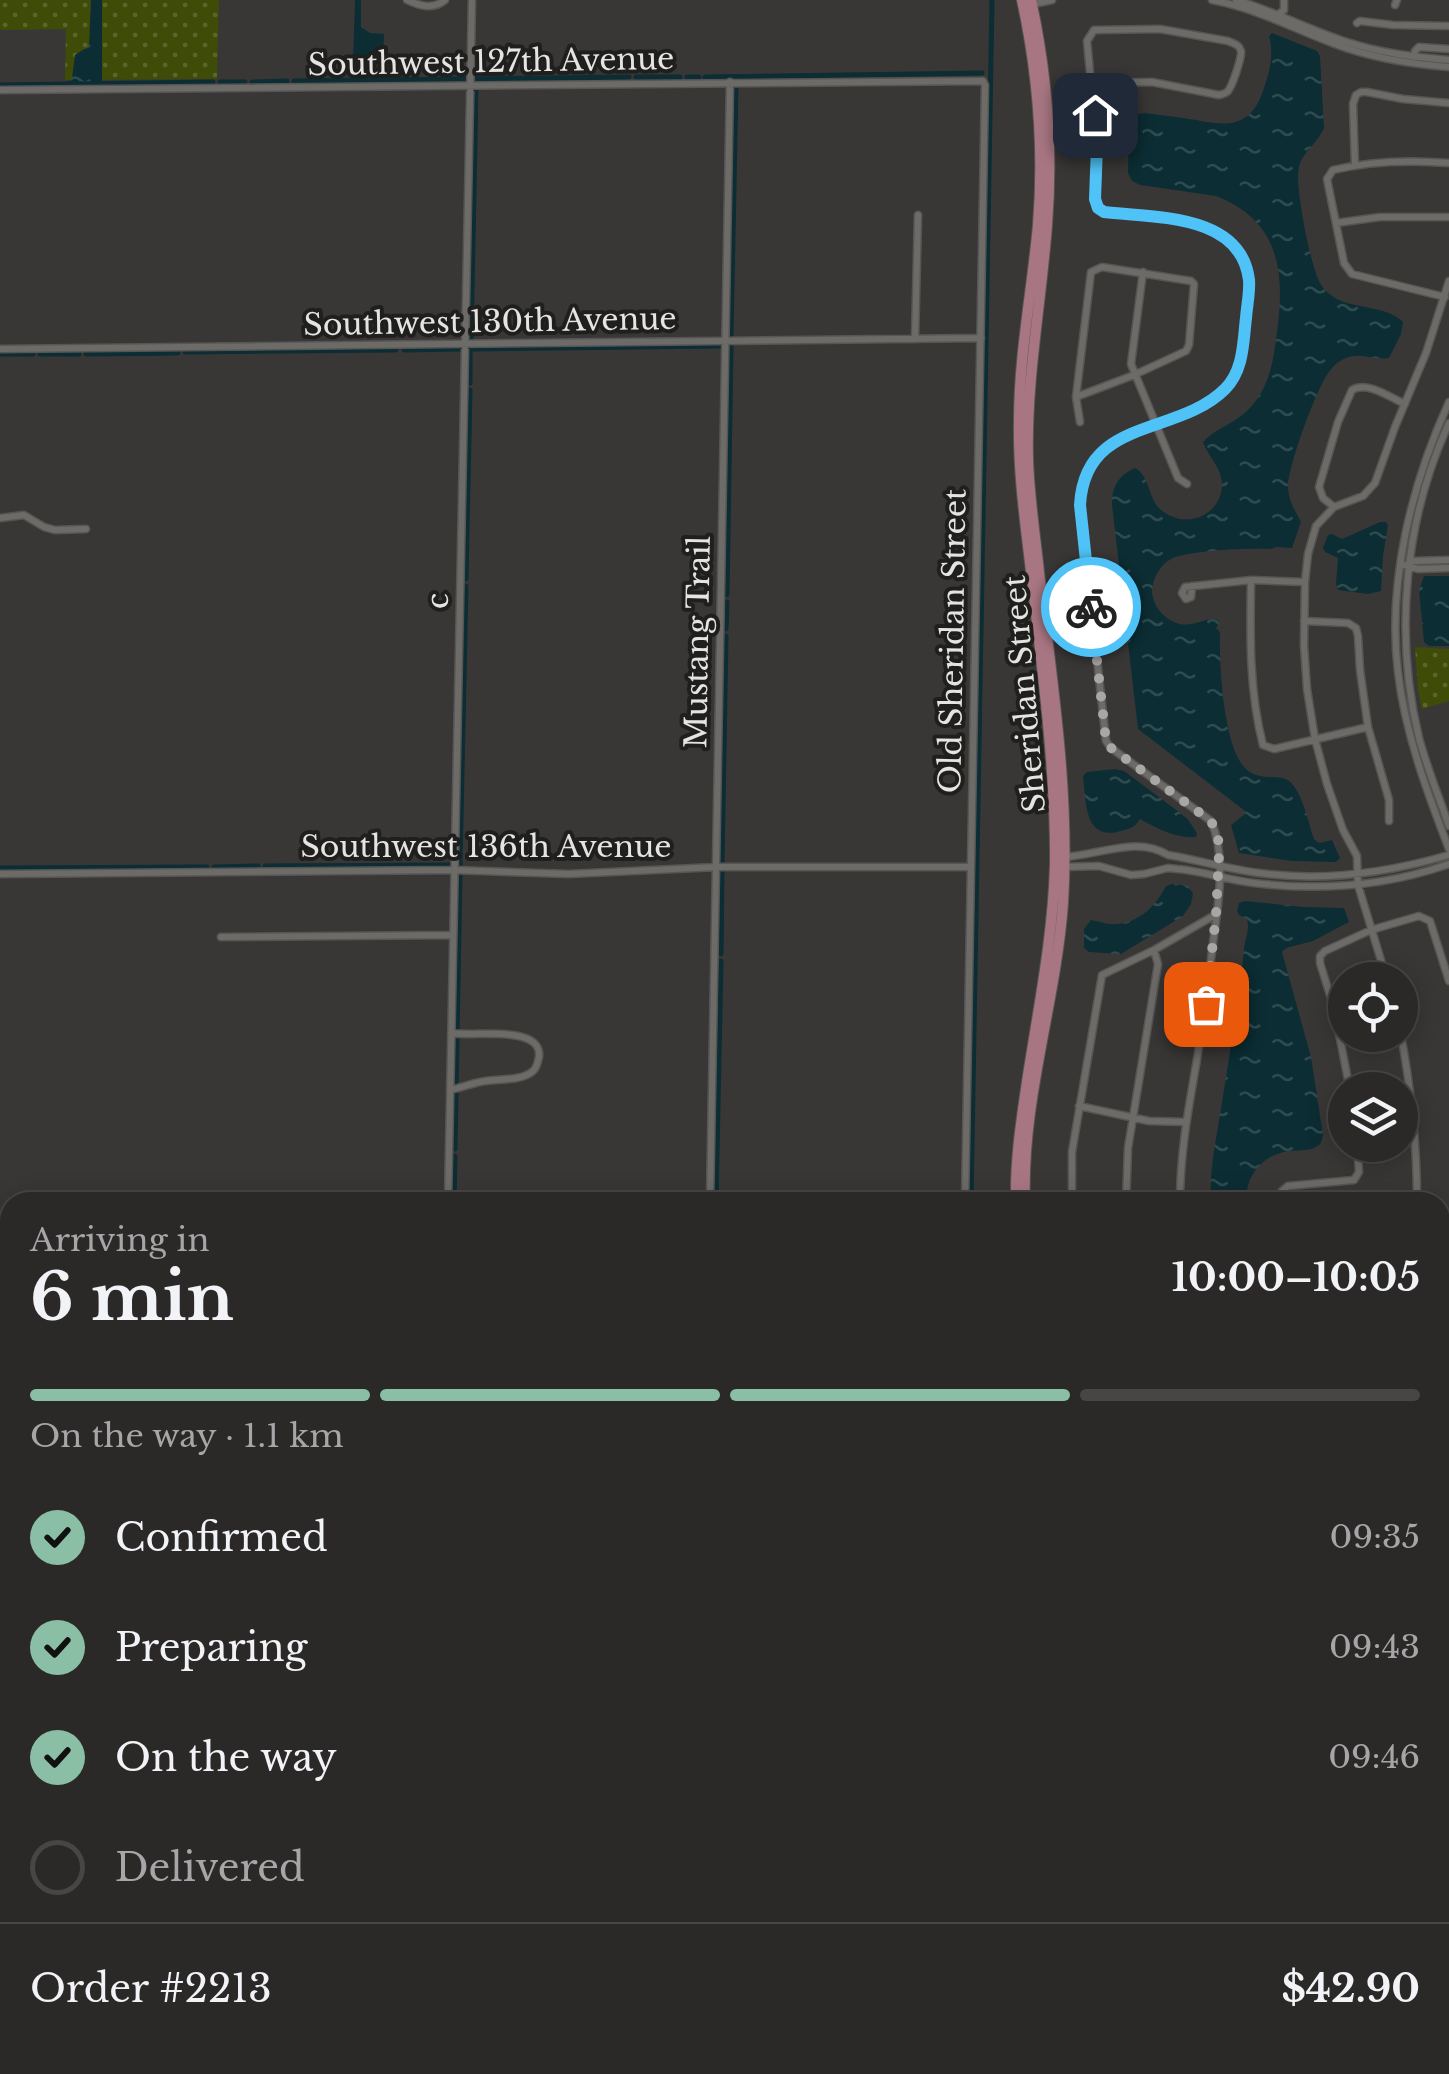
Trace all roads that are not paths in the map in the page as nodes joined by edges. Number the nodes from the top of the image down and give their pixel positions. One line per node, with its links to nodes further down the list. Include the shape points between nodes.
1 (407, 0): 2 (street, via 424,7)
2 (445, 0)
3 (472, 0): 18 (street, c)
4 (1052, 0): 8 (street)
5 (1212, 0): 13 (street, via 1352,50)
6 (1236, 0): 9 (street)
7 (1282, 0): 9 (street)
8 (1027, 2): 65 (main road, Sheridan Street, via 1042,52 1047,104 1047,226 1029,385 1028,464 1061,773)
9 (1279, 14): 13 (street)
10 (1357, 23): 11 (street)
11 (1449, 26)
12 (1449, 49): 13 (street, via 1418,47)
13 (1413, 60): 14 (street)
14 (1449, 64)
15 (983, 80): 16 (street, Southwest 127th Avenue); 30 (street, Old Sheridan Street)
16 (730, 82): 18 (street, Southwest 127th Avenue); 31 (street, Mustang Trail)
17 (1093, 83): 17 (street, via 1087,41 1094,30 1160,29 1240,50 1225,94 1152,82); 40 (street, via 1098,208 1210,227 1234,245 1247,267 1240,363 1228,386 1201,406)
18 (471, 86): 19 (street, Southwest 127th Avenue); 32 (street, c)
19 (0, 90)
20 (1449, 103): 22 (street, via 1356,95)
21 (1449, 163): 22 (street)
22 (1355, 166): 25 (street, via 1329,174)
23 (918, 216): 29 (street)
24 (1449, 217): 25 (street)
25 (1336, 223): 28 (street, via 1352,274)
26 (1142, 272): 34 (street); 34 (street, via 1194,284 1186,351); 35 (street, via 1102,267 1089,276)
27 (1449, 281): 28 (street)
28 (1445, 298): 37 (street)
29 (916, 338): 30 (street, Southwest 130th Avenue); 31 (street, Southwest 130th Avenue)
30 (981, 338): 68 (street, Old Sheridan Street)
31 (725, 340): 32 (street, Southwest 130th Avenue); 69 (street, Mustang Trail)
32 (466, 344): 33 (street, Southwest 130th Avenue); 72 (street, c)
33 (0, 349)
34 (1134, 374): 35 (street); 40 (street)
35 (1076, 397): 38 (street)
36 (1449, 402): 41 (street)
37 (1405, 404): 43 (street, via 1375,483 1364,496); 43 (street, via 1366,386 1352,390 1319,487)
38 (1080, 422)
39 (1449, 423): 41 (street)
40 (1155, 424): 42 (street); 66 (street, via 1111,443 1081,488 1106,741 1211,821)
41 (1440, 433): 47 (street, via 1414,492); 48 (street)
42 (1186, 484)
43 (1334, 507): 51 (street, via 1310,539)
44 (0, 518): 45 (street, via 24,515 55,530)
45 (86, 529)
46 (1449, 560): 48 (street)
47 (1401, 564): 48 (street); 54 (street)
48 (1411, 564): 49 (street); 55 (street)
49 (1449, 568)
50 (1251, 580): 51 (street); 52 (street); 58 (street, via 1252,686 1262,745)
51 (1305, 582): 53 (street)
52 (1192, 586)
53 (1304, 621): 57 (street, via 1352,625); 58 (street)
54 (1395, 637): 55 (street); 56 (street)
55 (1406, 637): 56 (street)
56 (1411, 719): 59 (street)
57 (1368, 727): 58 (street); 60 (street)
58 (1315, 739): 74 (street, via 1357,856)
59 (1428, 781): 61 (street); 64 (street)
60 (1389, 820)
61 (1449, 826)
62 (1162, 851): 63 (street, via 1140,845); 66 (street); 71 (street)
63 (1108, 852): 65 (street); 70 (street)
64 (1449, 852): 74 (street)
65 (1059, 863): 70 (street); 95 (main road, Sheridan Street, via 1020,1122); 96 (main road, Sheridan Street, via 1063,905 1029,1124)
66 (1218, 864): 74 (street, via 1276,875); 75 (street)
67 (1449, 864): 76 (street)
68 (972, 866): 69 (street, Southwest 136th Avenue); 94 (street, Old Sheridan Street)
69 (717, 867): 72 (street, Southwest 136th Avenue, via 569,874); 93 (street, Mustang Trail)
70 (1103, 868): 71 (street, via 1131,875)
71 (1168, 868): 75 (street)
72 (454, 870): 73 (street, Southwest 136th Avenue); 79 (street, c)
73 (0, 874)
74 (1357, 875): 76 (street)
75 (1218, 876): 76 (street, via 1255,884); 77 (street)
76 (1358, 885): 78 (street)
77 (1216, 915): 81 (street); 90 (street)
78 (1371, 930): 82 (street); 83 (street, via 1419,916 1430,920); 86 (street, via 1320,956)
79 (452, 935): 80 (street); 84 (street, c)
80 (222, 936)
81 (1154, 950): 88 (street, via 1102,975); 89 (street, via 1158,964)
82 (1381, 962)
83 (1449, 981)
84 (456, 1034): 87 (street, c); 87 (street, via 532,1040 539,1062 520,1077)
85 (1404, 1052): 101 (street)
86 (1348, 1072)
87 (454, 1089): 92 (street, c)
88 (1080, 1106): 89 (street); 97 (street)
89 (1132, 1118): 90 (street); 98 (street)
90 (1186, 1122): 99 (street)
91 (1358, 1162): 100 (street, via 1358,1177 1348,1182 1288,1186)
92 (449, 1192)
93 (710, 1192)
94 (965, 1192)
95 (1016, 1192)
96 (1026, 1192)
97 (1072, 1192)
98 (1126, 1192)
99 (1180, 1192)
100 (1282, 1192)
101 (1417, 1192)

